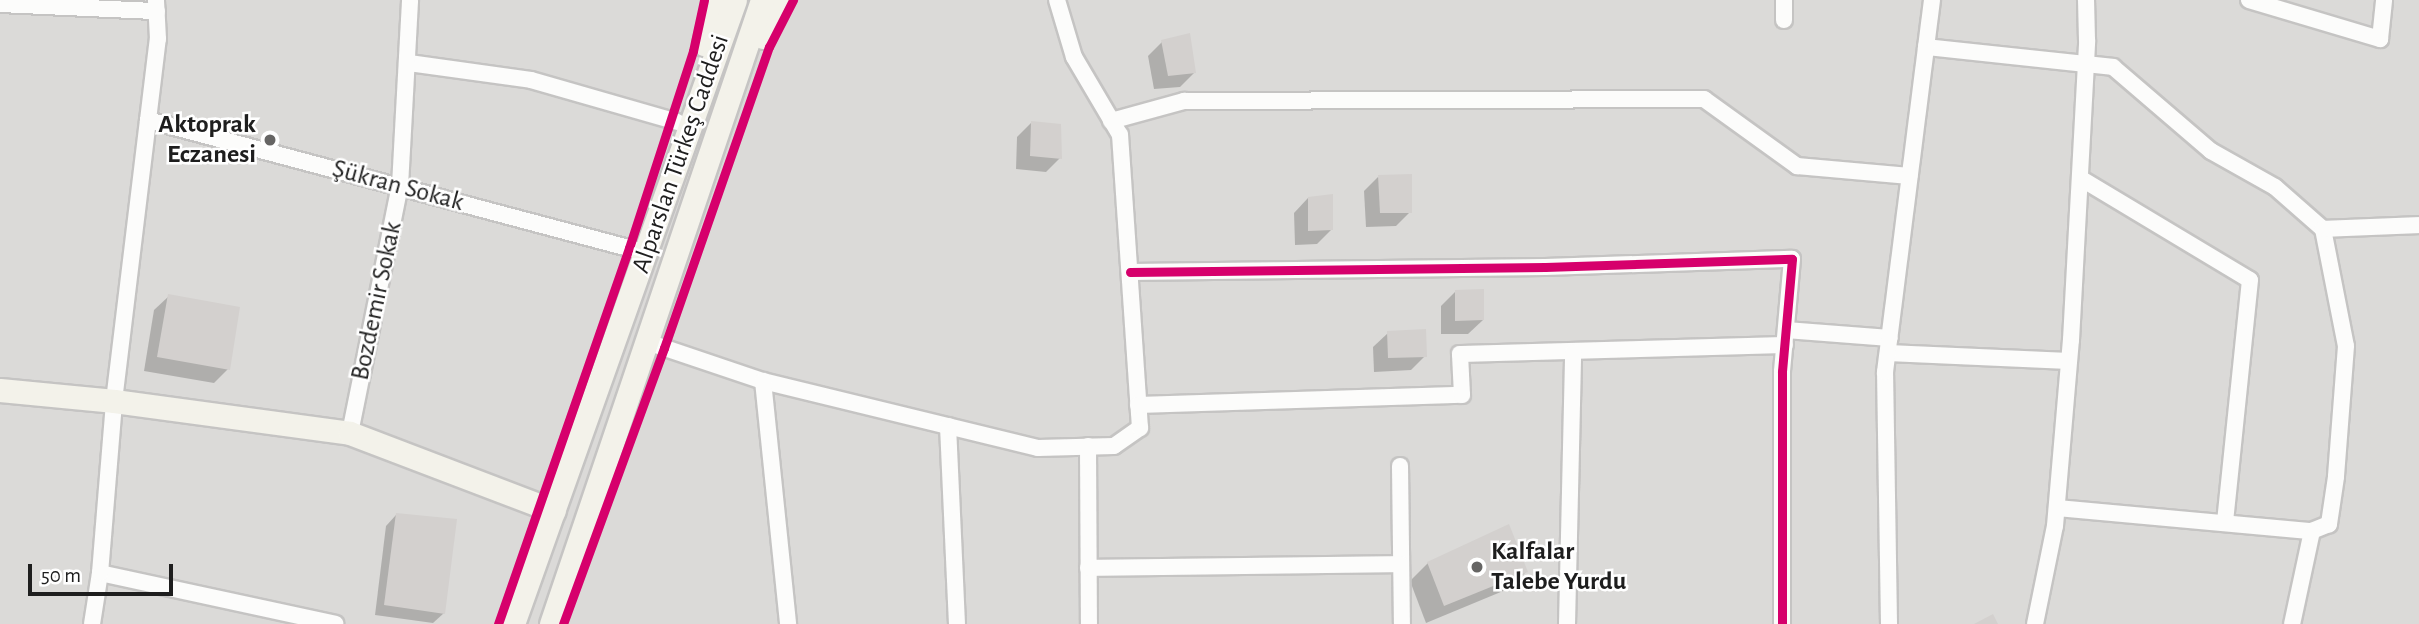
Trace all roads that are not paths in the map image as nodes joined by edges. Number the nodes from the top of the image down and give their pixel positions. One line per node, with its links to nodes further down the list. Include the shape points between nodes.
1 (410, 0): 17 (street, Bozdemir Sokak)
2 (715, 0): 20 (main road)
3 (735, 0): 24 (main road, Alparslan Türkeş Caddesi)
4 (762, 0): 25 (main road, Alparslan Türkeş Caddesi)
5 (780, 0): 25 (main road, via 756,53 715,174)
6 (1057, 0): 19 (street, via 1074,57)
7 (1784, 0): 14 (street)
8 (1932, 0): 15 (street)
9 (2086, 0): 16 (street)
10 (2249, 0): 11 (street, via 2380,39)
11 (2384, 0)
12 (0, 4): 13 (street)
13 (156, 5): 18 (street, via 158,39)
14 (1784, 20)
15 (1926, 47): 16 (street); 21 (street)
16 (2086, 62): 22 (street); 27 (street, via 2113,67 2211,151 2275,187)
17 (409, 63): 20 (street, via 531,80); 23 (street, Bozdemir Sokak)
18 (148, 120): 23 (street, Şükran Sokak); 37 (street)
19 (1111, 121): 21 (street, via 1184,101 1704,99 1797,166); 29 (street, via 1121,135)
20 (677, 122): 24 (main road, via 666,162)
21 (1910, 176): 32 (street)
22 (2080, 178): 34 (street); 45 (street, via 2250,280)
23 (400, 186): 28 (street, Şükran Sokak); 40 (street, Bozdemir Sokak)
24 (661, 213): 28 (main road, Alparslan Türkeş Caddesi)
25 (688, 220): 31 (main road, Alparslan Türkeş Caddesi)
26 (2419, 225): 27 (street)
27 (2323, 229): 46 (street, via 2346,346 2329,524)
28 (647, 253): 44 (main road, Alparslan Türkeş Caddesi)
29 (1130, 272): 30 (street, via 1792,259); 38 (street)
30 (1785, 337): 32 (street); 33 (street); 59 (street)
31 (647, 342): 35 (street); 53 (main road, Alparslan Türkeş Caddesi)
32 (1889, 346): 34 (street); 60 (street)
33 (1573, 352): 38 (street, via 1460,354 1462,395); 58 (street)
34 (2069, 361): 43 (street)
35 (762, 381): 39 (street); 54 (street)
36 (0, 390): 37 (main road)
37 (114, 401): 40 (main road); 49 (street)
38 (1138, 405): 41 (street, via 1139,428 1114,446)
39 (948, 426): 41 (street, via 1038,448); 55 (street)
40 (350, 433): 44 (main road)
41 (1088, 446): 48 (street)
42 (1400, 466): 47 (street)
43 (2057, 508): 45 (street); 61 (street)
44 (554, 511): 52 (main road, Alparslan Türkeş Caddesi)
45 (2225, 523): 46 (street)
46 (2312, 531): 62 (street)
47 (1401, 565): 48 (street); 57 (street)
48 (1088, 568): 56 (street)
49 (100, 573): 50 (street); 51 (street)
50 (92, 624)
51 (336, 624)
52 (513, 624)
53 (551, 624)
54 (788, 624)
55 (957, 624)
56 (1088, 624)
57 (1402, 624)
58 (1567, 624)
59 (1782, 624)
60 (1889, 624)
61 (2035, 624)
62 (2292, 624)

